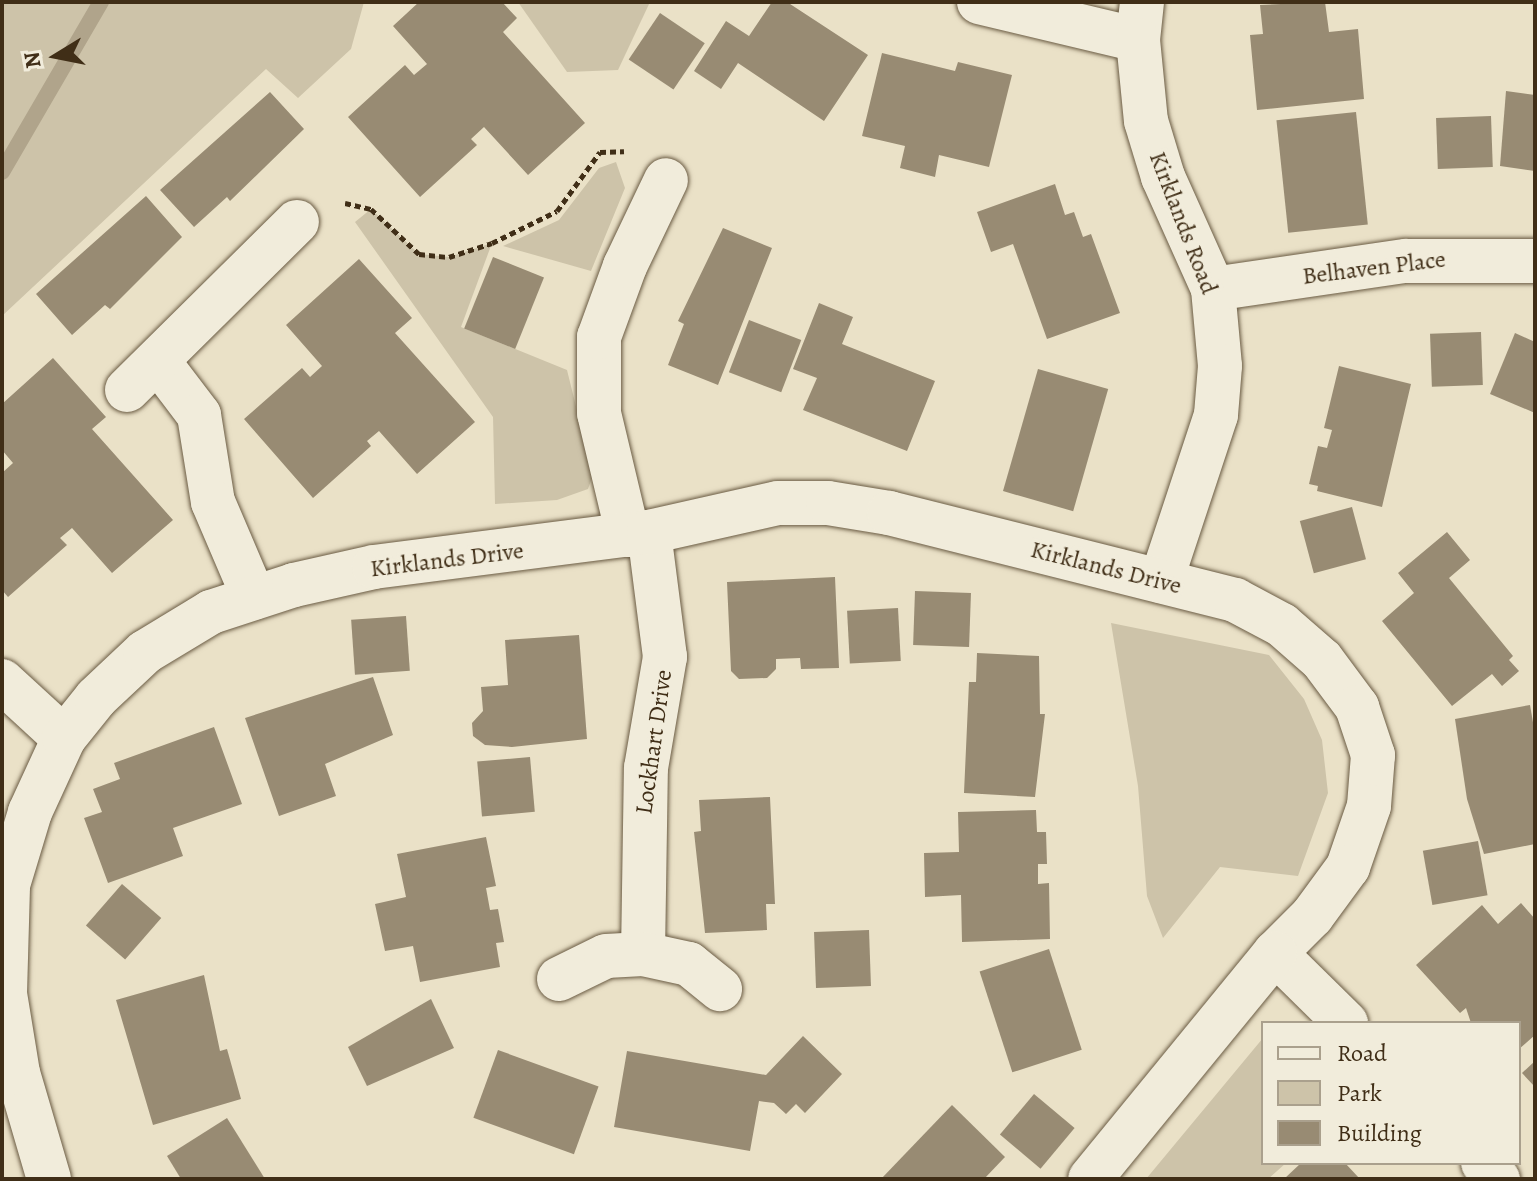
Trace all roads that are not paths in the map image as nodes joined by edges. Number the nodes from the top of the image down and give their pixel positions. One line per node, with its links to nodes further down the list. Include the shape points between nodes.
1 (979, 2): 2 (street)
2 (1140, 21): 6 (street, Kirklands Road, via 1146,121 1158,163)
3 (666, 180): 7 (street, Lockhart Drive, via 599,337 599,413)
4 (297, 222): 9 (street, via 142,376 202,423 213,502)
5 (1535, 261): 6 (street, Belhaven Place, via 1406,261)
6 (1213, 289): 8 (street, Kirklands Road, via 1220,366 1216,415)
7 (639, 534): 8 (street, Kirklands Drive, via 778,503 828,503 889,513); 9 (street, Kirklands Drive, via 374,567); 14 (street, Lockhart Drive, via 665,657 646,768)
8 (1161, 581): 13 (street, Kirklands Drive, via 1235,600 1282,625 1322,660 1357,707 1373,755 1369,806 1348,867 1312,916)
9 (254, 598): 11 (street, Kirklands Drive, via 211,612 145,652 96,698)
10 (2, 681): 11 (street)
11 (64, 738): 12 (street, Kirklands Drive)
12 (5, 884): 18 (street, Kirklands Drive, via 5,994 18,1073)
13 (1275, 953): 17 (street); 19 (street, Kirklands Drive)
14 (643, 954): 15 (street, via 606,956); 16 (street, via 689,964)
15 (559, 979)
16 (720, 989)
17 (1344, 1021)
18 (49, 1179)
19 (1090, 1179)

